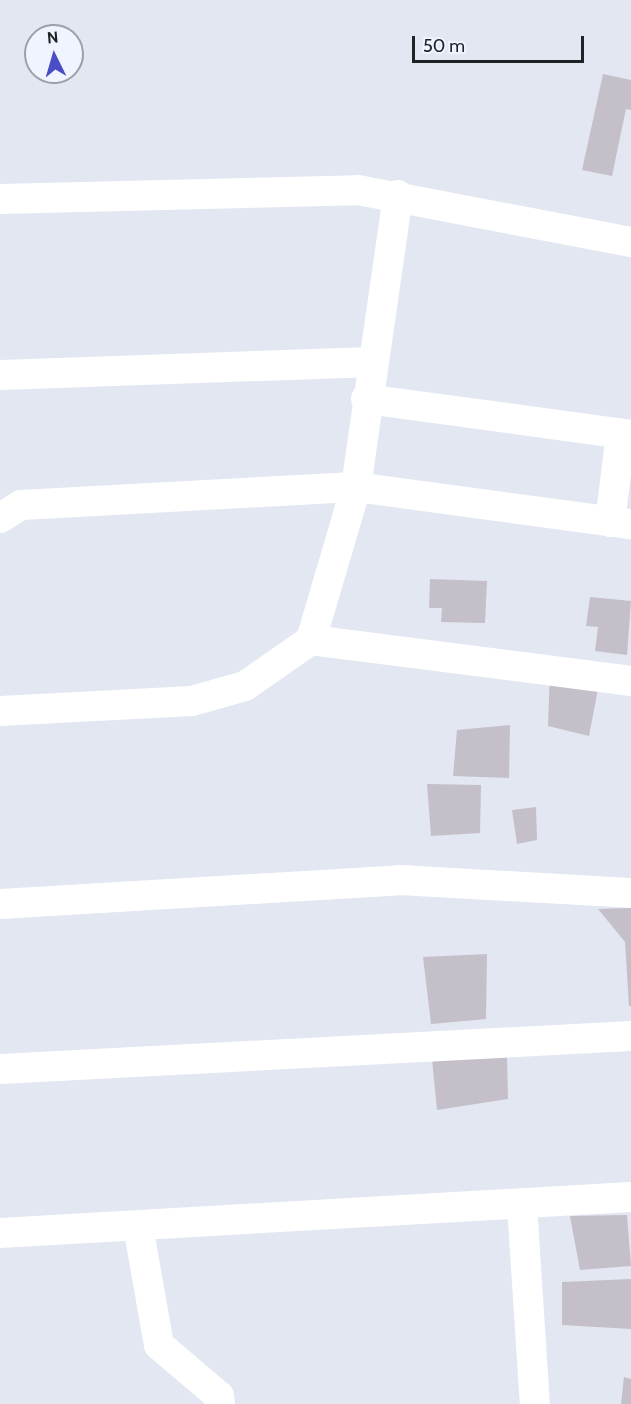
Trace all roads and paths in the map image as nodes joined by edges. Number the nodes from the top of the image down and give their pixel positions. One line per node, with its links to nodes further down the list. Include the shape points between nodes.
1 (398, 195): 2 (street, via 318,189); 3 (street); 4 (street)
2 (0, 199)
3 (631, 242)
4 (373, 362): 5 (street); 6 (street)
5 (0, 375)
6 (366, 399): 7 (street); 8 (street)
7 (626, 434): 10 (street)
8 (356, 487): 9 (street, via 21,505); 10 (street); 11 (street)
9 (0, 518)
10 (620, 523)
11 (311, 640): 12 (street); 13 (street, via 245,686 192,701)
12 (631, 681)
13 (0, 711)
14 (631, 893): 15 (street, via 400,880)
15 (0, 904)
16 (631, 1036): 17 (street)
17 (0, 1069)
18 (631, 1197): 19 (street)
19 (522, 1204): 20 (street); 23 (street)
20 (138, 1226): 21 (street); 22 (street, via 159,1345 219,1396)
21 (0, 1233)
22 (220, 1404)
23 (535, 1404)

